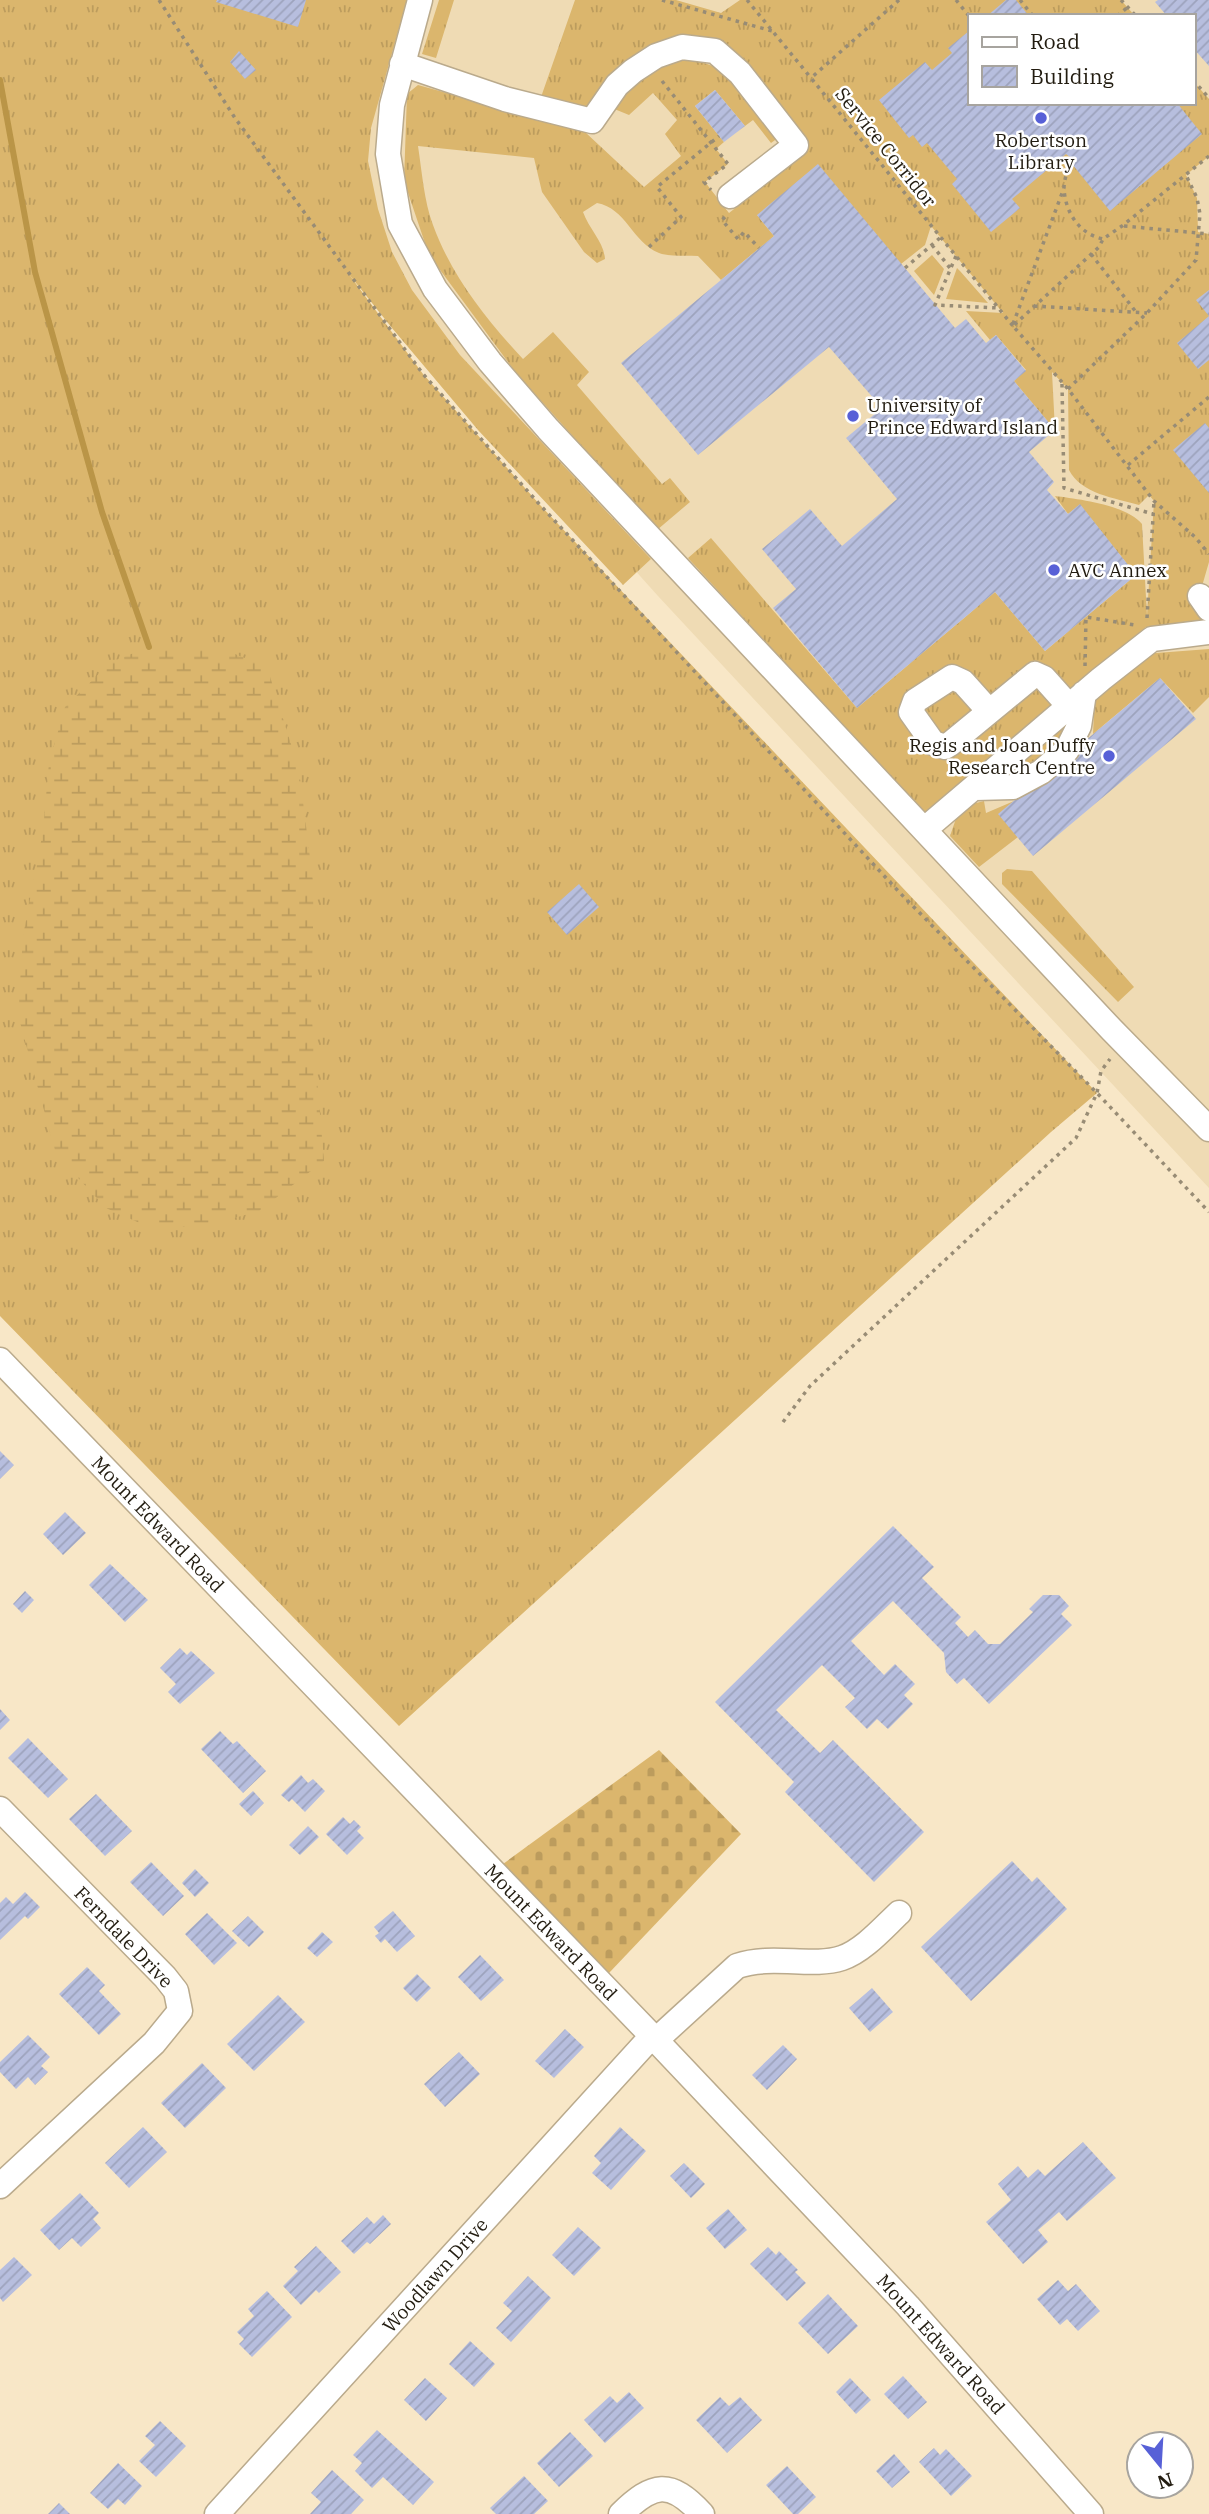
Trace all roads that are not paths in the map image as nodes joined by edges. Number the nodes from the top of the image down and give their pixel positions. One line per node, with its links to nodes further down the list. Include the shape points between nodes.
1 (420, 0): 2 (street)
2 (402, 64): 3 (street, via 505,99 592,121 617,85 656,56 682,47 715,51 740,73 796,145); 7 (street, via 387,154 400,224 435,289 548,429)
3 (721, 194)
4 (1209, 632): 5 (street, via 1152,639)
5 (1077, 700): 6 (street, via 1035,674); 7 (street)
6 (989, 711)
7 (925, 829): 8 (street)
8 (1209, 1129)
9 (0, 1360): 12 (street, Mount Edward Road)
10 (3, 1818): 13 (street, Ferndale Drive, via 166,1977 176,1991 180,2011 154,2043)
11 (899, 1913): 12 (street, Woodlawn Drive, via 843,1958 753,1961 737,1966)
12 (654, 2038): 14 (street, Woodlawn Drive); 17 (street, Mount Edward Road, via 908,2306)
13 (0, 2186)
14 (217, 2514)
15 (621, 2514): 16 (street, via 640,2496 657,2489 674,2491)
16 (702, 2514)
17 (1091, 2514)

